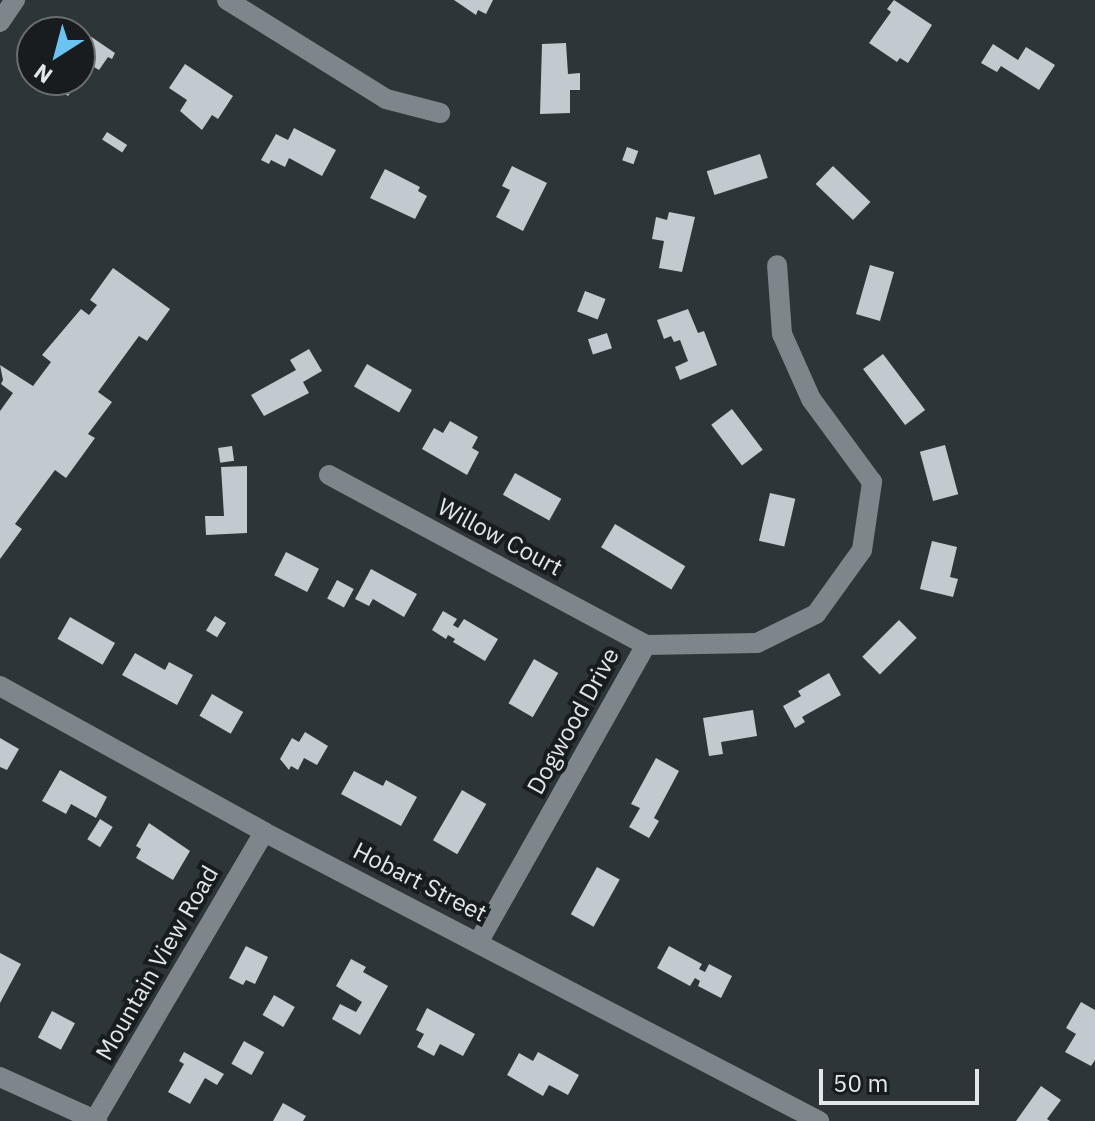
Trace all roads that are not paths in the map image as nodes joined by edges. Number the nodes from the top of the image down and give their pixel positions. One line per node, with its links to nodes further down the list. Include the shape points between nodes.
1 (15, 0): 3 (street)
2 (227, 0): 4 (street, via 386,99)
3 (0, 22)
4 (440, 113)
5 (777, 265): 7 (street, Dogwood Drive, via 782,334 811,399 872,482 862,550 816,614 757,643)
6 (329, 475): 7 (street, Willow Court)
7 (646, 645): 10 (street, Dogwood Drive)
8 (0, 686): 9 (street, Hobart Street)
9 (264, 832): 10 (street, Hobart Street); 12 (street, Mountain View Road)
10 (479, 941): 13 (street, Hobart Street)
11 (0, 1077): 12 (street)
12 (95, 1121)
13 (819, 1121)

